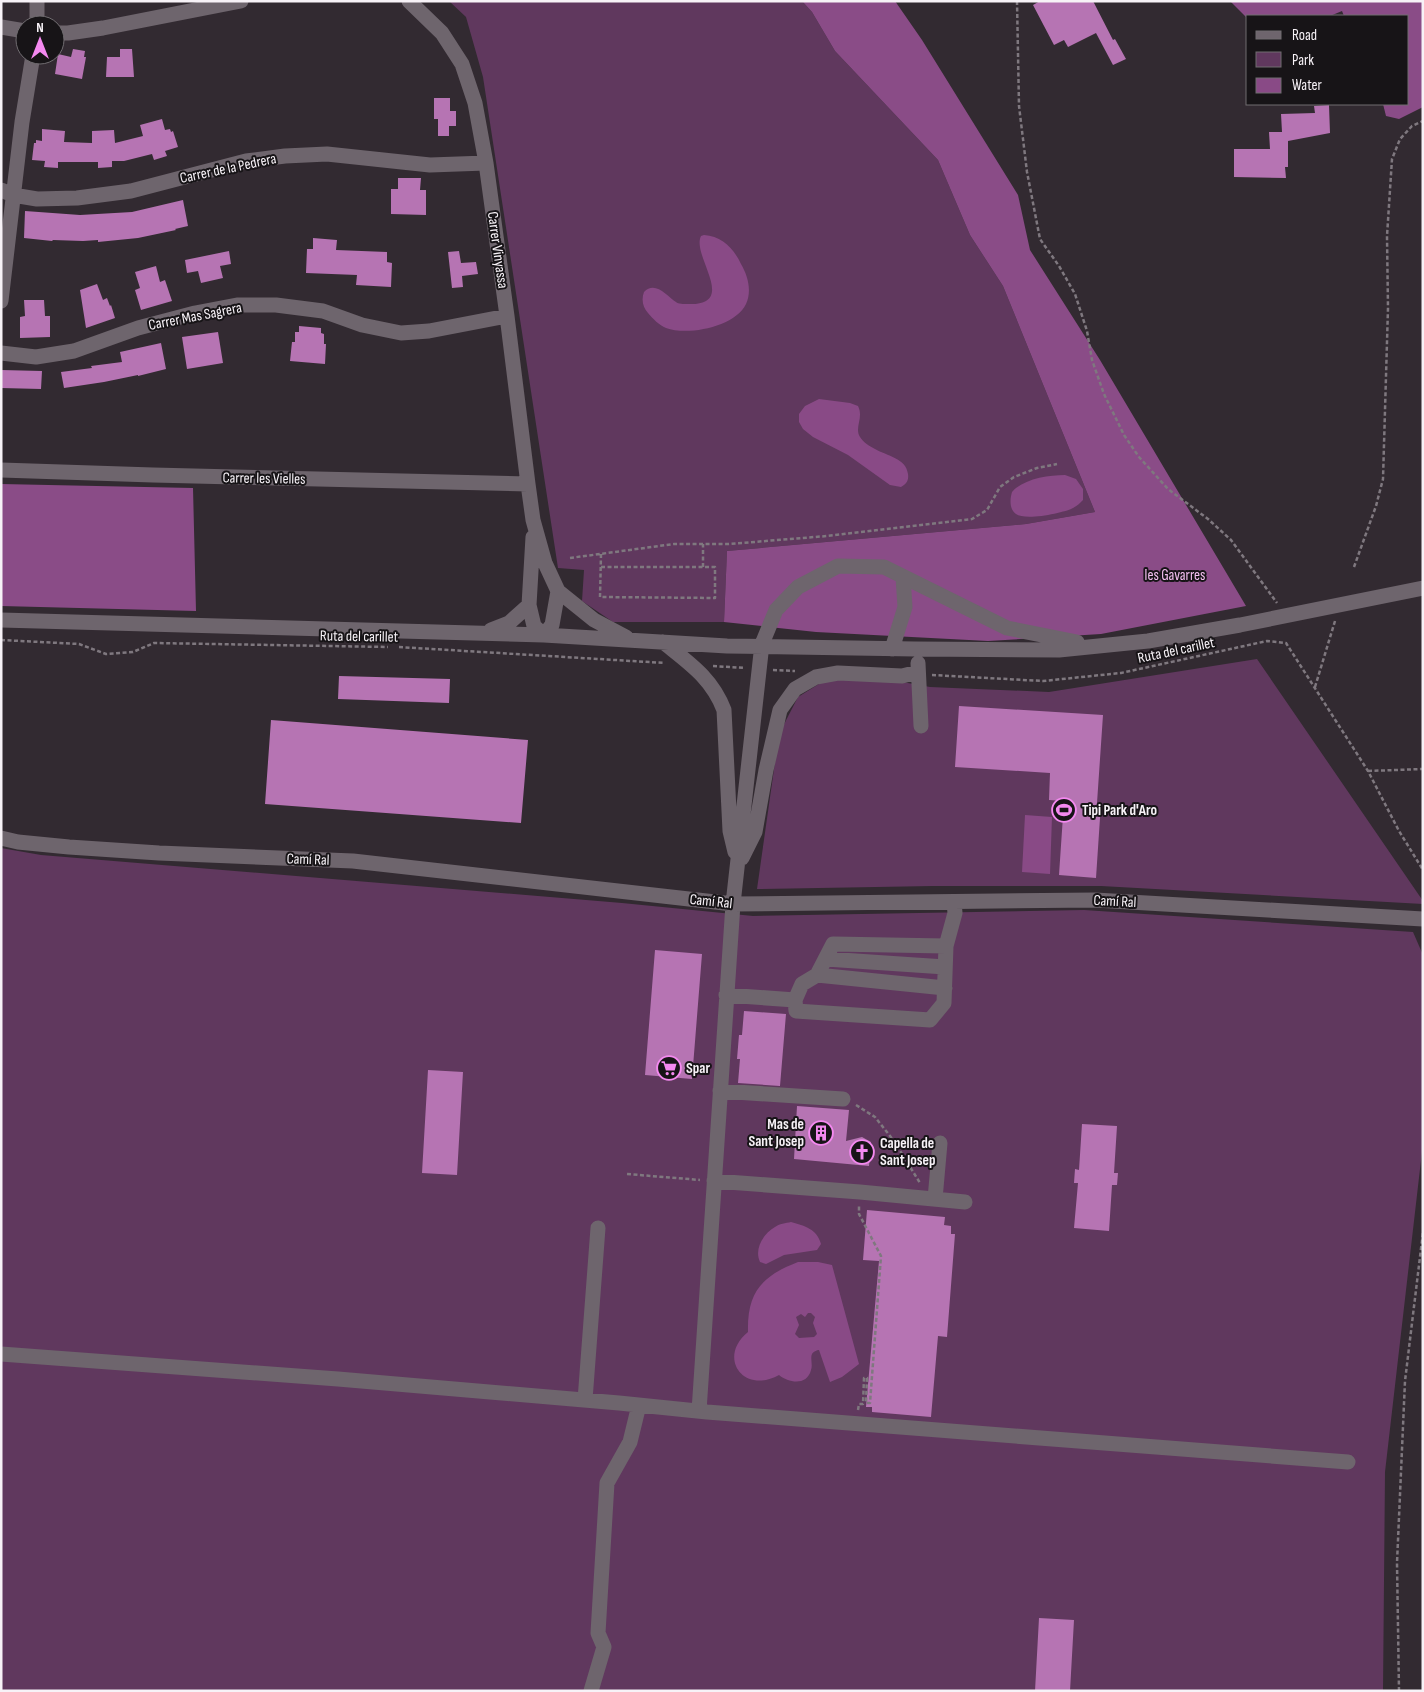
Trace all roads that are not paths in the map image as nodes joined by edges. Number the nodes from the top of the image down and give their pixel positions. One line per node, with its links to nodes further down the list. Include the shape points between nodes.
1 (38, 1): 4 (street)
2 (241, 1): 7 (street)
3 (409, 1): 9 (street, Carrer Vinyassa, via 442,33 462,64 475,102)
4 (37, 15)
5 (1, 27): 6 (street)
6 (15, 29)
7 (65, 33)
8 (31, 65): 10 (street)
9 (486, 163): 10 (street, Carrer de la Pedrera, via 430,165 327,154 285,156 246,161 132,191 37,199); 12 (street, Carrer Vinyassa)
10 (7, 193): 11 (street)
11 (1, 301)
12 (508, 316): 13 (street, Carrer Mas Sagrera, via 430,331 401,333 362,325 323,311 276,305 237,305 138,328 74,351 36,357); 15 (street, Carrer Vinyassa)
13 (1, 353)
14 (1, 470): 15 (street, Carrer les Vielles)
15 (528, 484): 16 (street, Carrer Vinyassa)
16 (533, 520): 19 (street, via 545,563); 20 (street)
17 (903, 577): 26 (street, via 1007,628); 27 (street, via 905,607); 32 (street, via 884,567 838,566 798,587 776,610 762,644)
18 (1423, 588): 26 (street, via 1288,616)
19 (558, 591): 23 (street, via 552,625); 24 (street, via 594,620)
20 (529, 605): 22 (street, via 509,623); 23 (street, via 534,626)
21 (1, 620): 22 (street)
22 (483, 633): 23 (street)
23 (544, 635): 24 (street)
24 (632, 640): 25 (street)
25 (663, 642): 27 (street); 32 (street, via 711,684 724,710 730,831)
26 (1105, 646): 28 (street, via 1060,650)
27 (892, 649): 28 (street)
28 (918, 649): 29 (street)
29 (918, 672): 30 (street); 32 (street, via 902,676 838,673 816,677 795,688 780,710 755,832)
30 (922, 726)
31 (1, 838): 34 (street, Camí Ral, via 35,844 139,852 353,861)
32 (737, 866): 34 (street)
33 (954, 902): 34 (street, Camí Ral); 35 (street, Camí Ral, via 1094,900); 36 (street, via 955,913)
34 (733, 909): 41 (street)
35 (1423, 919)
36 (946, 946): 37 (street, via 833,944); 38 (street)
37 (826, 959): 38 (street); 39 (street)
38 (945, 967): 40 (street)
39 (817, 975): 40 (street); 42 (street, via 802,984)
40 (944, 988): 42 (street, via 944,1003 930,1020 796,1011)
41 (726, 995): 42 (street); 43 (street)
42 (796, 1000)
43 (720, 1090): 44 (street); 46 (street)
44 (843, 1099)
45 (940, 1143): 47 (street)
46 (714, 1181): 47 (street); 53 (street)
47 (931, 1199): 48 (street)
48 (965, 1202)
49 (598, 1228): 51 (street)
50 (1, 1354): 51 (street)
51 (585, 1400): 52 (street)
52 (639, 1405): 53 (street); 55 (street, via 630,1442 607,1483 598,1633 604,1647)
53 (699, 1411): 54 (street)
54 (1348, 1462)
55 (591, 1691)

